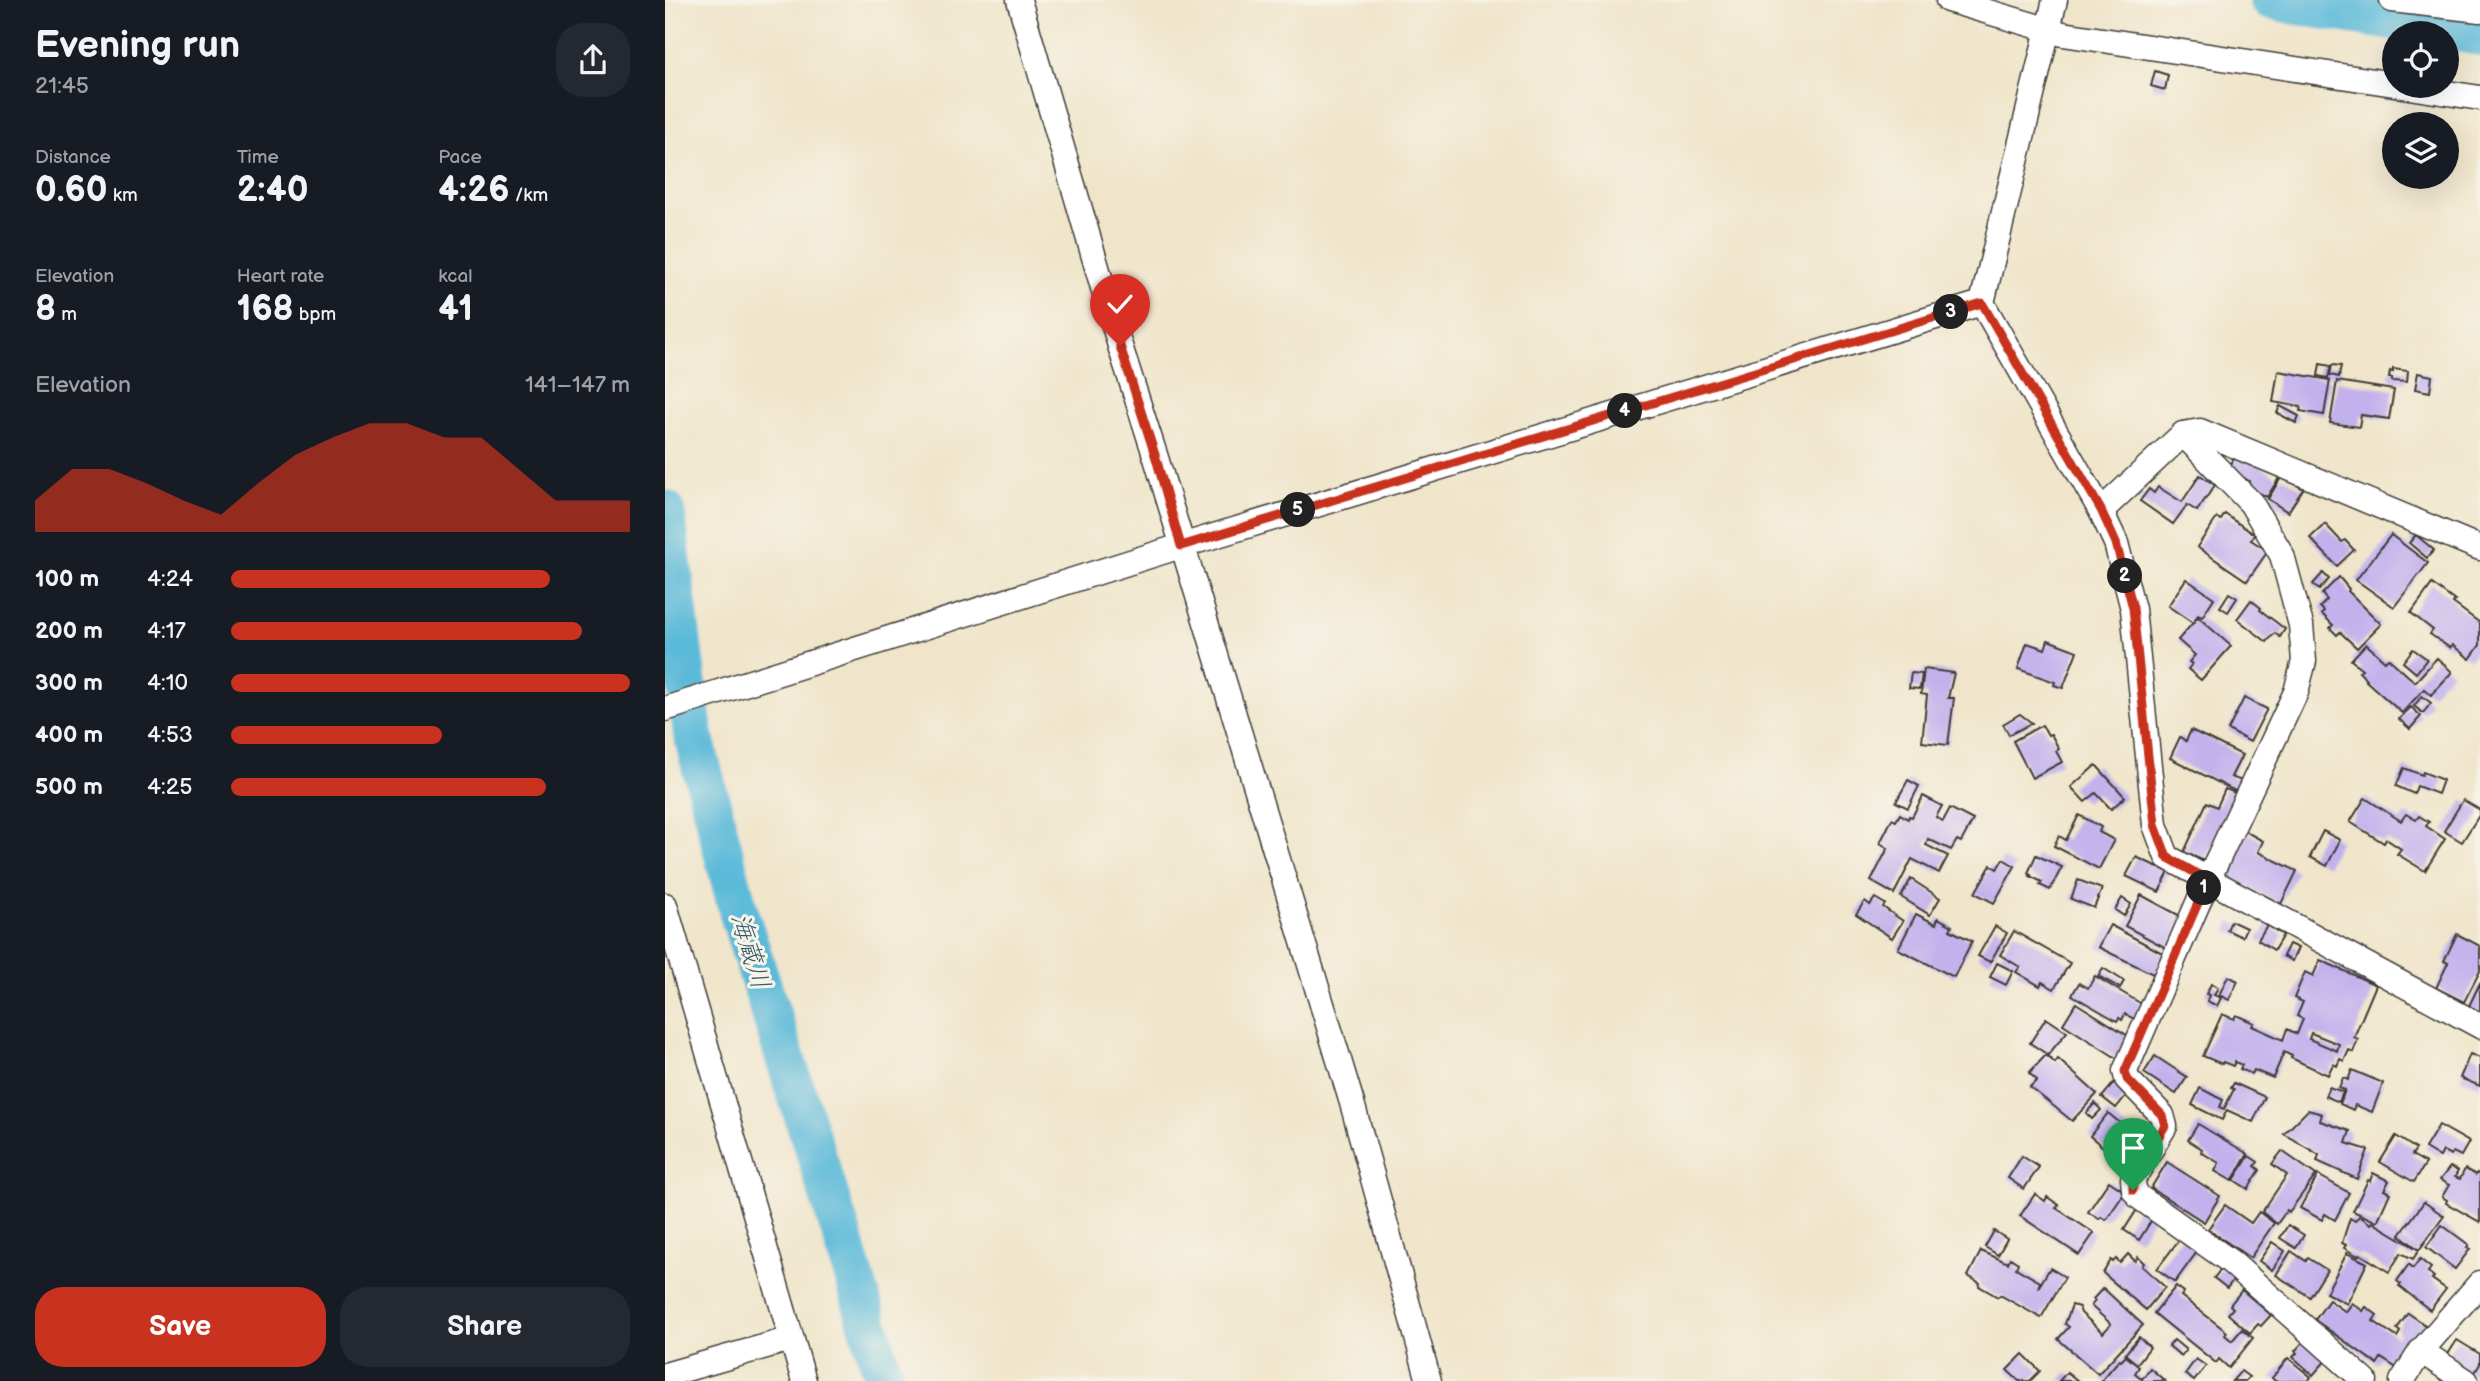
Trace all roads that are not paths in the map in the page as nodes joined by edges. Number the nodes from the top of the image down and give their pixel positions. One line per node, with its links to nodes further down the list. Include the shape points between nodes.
1 (1019, 0): 12 (street)
2 (1948, 0): 5 (street)
3 (2392, 0): 4 (street)
4 (2480, 10)
5 (2051, 16): 6 (street); 9 (street)
6 (2382, 83)
7 (2459, 95): 8 (street)
8 (2480, 98)
9 (1982, 303): 11 (street); 12 (street)
10 (2183, 434): 11 (street); 13 (street, via 2200,431); 15 (street, via 2251,503 2282,555 2301,625 2304,662 2296,692)
11 (2101, 510): 15 (street, via 2116,543 2133,608 2155,825 2167,857)
12 (1181, 546): 14 (street); 23 (street, via 1352,1103)
13 (2480, 548)
14 (665, 709)
15 (2208, 880): 17 (street); 24 (street, via 2125,1071 2127,1079 2162,1115 2165,1126 2133,1179 2133,1190 2231,1262)
16 (665, 905): 19 (street)
17 (2480, 1026)
18 (2480, 1283): 20 (street)
19 (792, 1339): 21 (street); 22 (street)
20 (2421, 1351): 25 (street); 26 (street)
21 (665, 1375)
22 (804, 1381)
23 (1429, 1381)
24 (2365, 1381)
25 (2402, 1381)
26 (2466, 1381)

